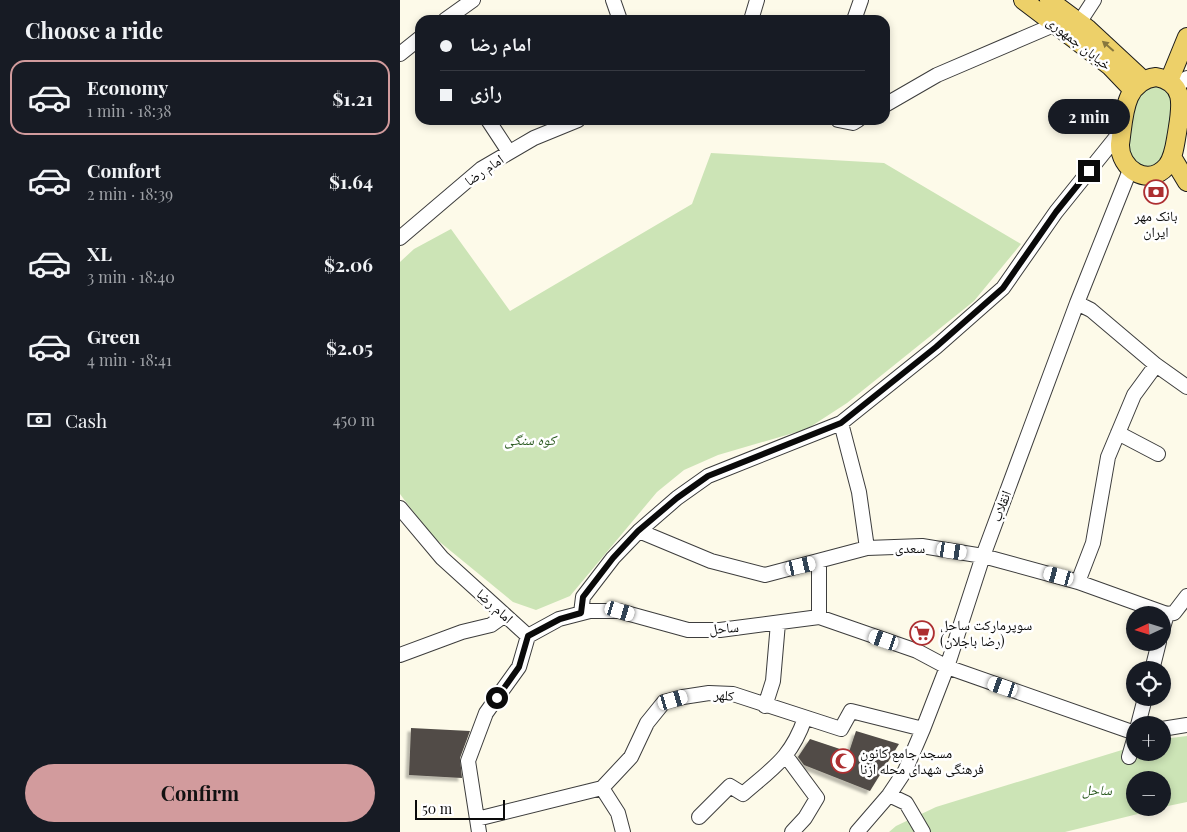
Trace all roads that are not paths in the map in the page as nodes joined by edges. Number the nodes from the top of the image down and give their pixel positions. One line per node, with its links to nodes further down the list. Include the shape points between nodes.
1 (474, 0): 8 (street)
2 (612, 0): 9 (street)
3 (757, 0): 10 (street)
4 (861, 0): 11 (street)
5 (1023, 0): 13 (main road, خیابان جمهوری)
6 (1049, 0): 12 (main road, خیابان جمهوری)
7 (1094, 0): 12 (street)
8 (452, 15)
9 (618, 15)
10 (752, 15)
11 (856, 15)
12 (1079, 23): 18 (main road, خیابان جمهوری, one-way to 12, via 1121,58)
13 (1056, 24): 18 (main road, خیابان جمهوری); 19 (street, via 937,75)
14 (1187, 37): 17 (main road)
15 (415, 42): 16 (street)
16 (400, 54)
17 (1177, 82): 18 (main road, via 1156,77); 24 (main road, via 1181,101 1177,134)
18 (1138, 84): 22 (main road, via 1128,99)
19 (890, 101)
20 (491, 125): 23 (street)
21 (550, 125): 23 (street, امام رضا)
22 (1122, 130): 25 (main road, via 1121,159); 31 (street, via 1056,212 1003,288)
23 (509, 152): 27 (street, امام رضا, via 481,169)
24 (1180, 155): 25 (main road, via 1153,175); 26 (main road)
25 (1130, 170): 28 (street, انقلاب)
26 (1187, 182)
27 (400, 238)
28 (1077, 303): 29 (street, via 1091,310); 37 (street, انقلاب)
29 (1156, 364): 30 (street); 32 (street, via 1134,395)
30 (1187, 387)
31 (841, 423): 35 (street, via 708,476); 36 (street, via 859,492)
32 (1118, 433): 33 (street); 39 (street, via 1108,457 1093,543)
33 (1158, 454)
34 (400, 508): 44 (street, امام رضا, via 442,558)
35 (638, 531): 38 (street, سعدی, via 711,561 765,575); 42 (street, via 594,581 583,597)
36 (867, 548): 37 (street, سعدی, via 922,546); 38 (street, سعدی)
37 (983, 556): 39 (street, سعدی); 49 (street, انقلاب)
38 (818, 562): 45 (street)
39 (1078, 582): 41 (street, سعدی)
40 (1187, 596): 43 (street)
41 (1145, 606)
42 (581, 613): 46 (street, ساحل, via 620,611 688,630); 47 (street, ساحل, via 560,619)
43 (1171, 613)
44 (505, 615): 47 (street, امام رضا); 48 (street, via 491,625)
45 (819, 618): 46 (street, ساحل); 49 (street, ساحل, via 917,651)
46 (778, 623): 50 (street, via 773,681)
47 (528, 636): 60 (street, via 519,667 486,713 468,761)
48 (400, 655)
49 (947, 667): 54 (street, انقلاب); 55 (street, ساحل)
50 (766, 706): 51 (street, کلهر); 57 (street, کلهر, via 733,694 709,693 664,702 647,723 631,757)
51 (805, 718): 54 (street, کلهر, via 841,729 851,712); 56 (street)
52 (1187, 725): 53 (street)
53 (1171, 728)
54 (923, 729): 58 (street, انقلاب, via 905,771)
55 (1126, 731)
56 (786, 756): 59 (street, via 743,794 730,786); 62 (street, via 817,798)
57 (602, 788): 60 (street); 61 (street, via 618,813)
58 (889, 796): 63 (street, انقلاب); 64 (street, via 906,803)
59 (699, 817)
60 (478, 825)
61 (623, 832)
62 (792, 832)
63 (857, 832)
64 (923, 832)

